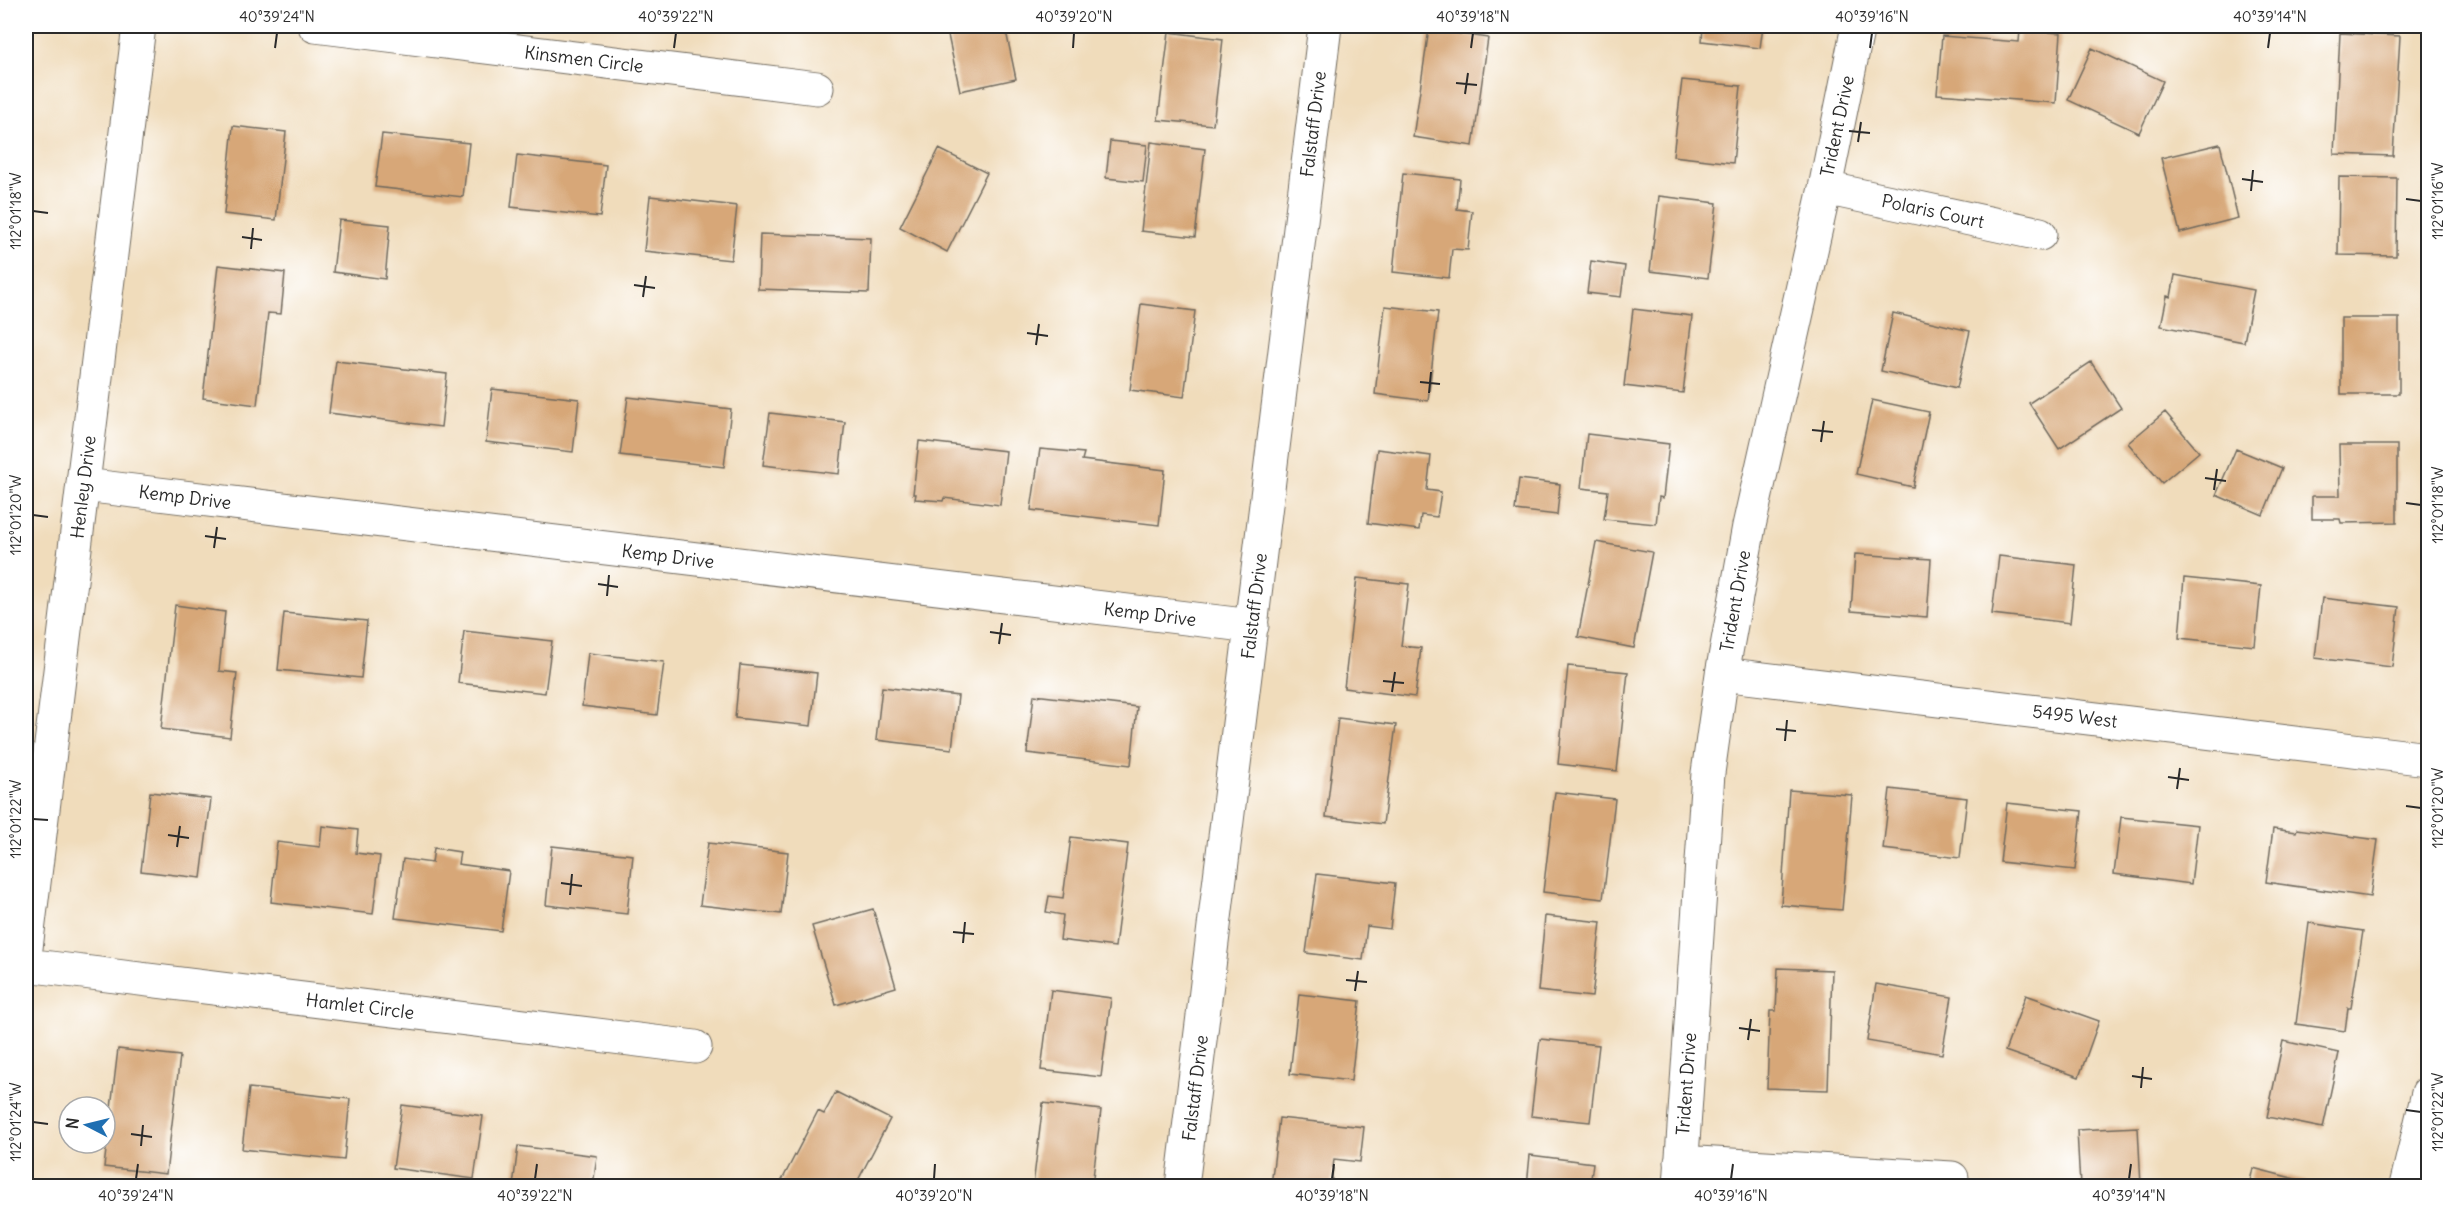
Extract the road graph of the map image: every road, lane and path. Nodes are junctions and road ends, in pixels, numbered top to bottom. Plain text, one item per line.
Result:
1 (139, 26) edge
2 (315, 26) edge
3 (1325, 26) edge
4 (1858, 26) edge
5 (817, 88) dead end
6 (1825, 188) junction
7 (2040, 234) dead end
8 (84, 485) junction
9 (1252, 626) junction
10 (1722, 674) junction
11 (2428, 759) edge
12 (26, 948) edge
13 (26, 965) edge
14 (695, 1047) dead end
15 (2428, 1093) edge
16 (1680, 1174) edge
17 (1952, 1178) dead end
18 (1182, 1186) edge
19 (2406, 1186) edge

1 - 8 street, Henley Drive
2 - 5 street, Kinsmen Circle
3 - 9 street, Falstaff Drive
4 - 6 street, Trident Drive
6 - 7 street, Polaris Court
6 - 10 street, Trident Drive
8 - 9 street, Kemp Drive
8 - 12 street, Henley Drive
9 - 18 street, Falstaff Drive
10 - 11 street, 5495 West
10 - 16 street, Trident Drive
13 - 14 street, Hamlet Circle
15 - 19 street
16 - 17 street

